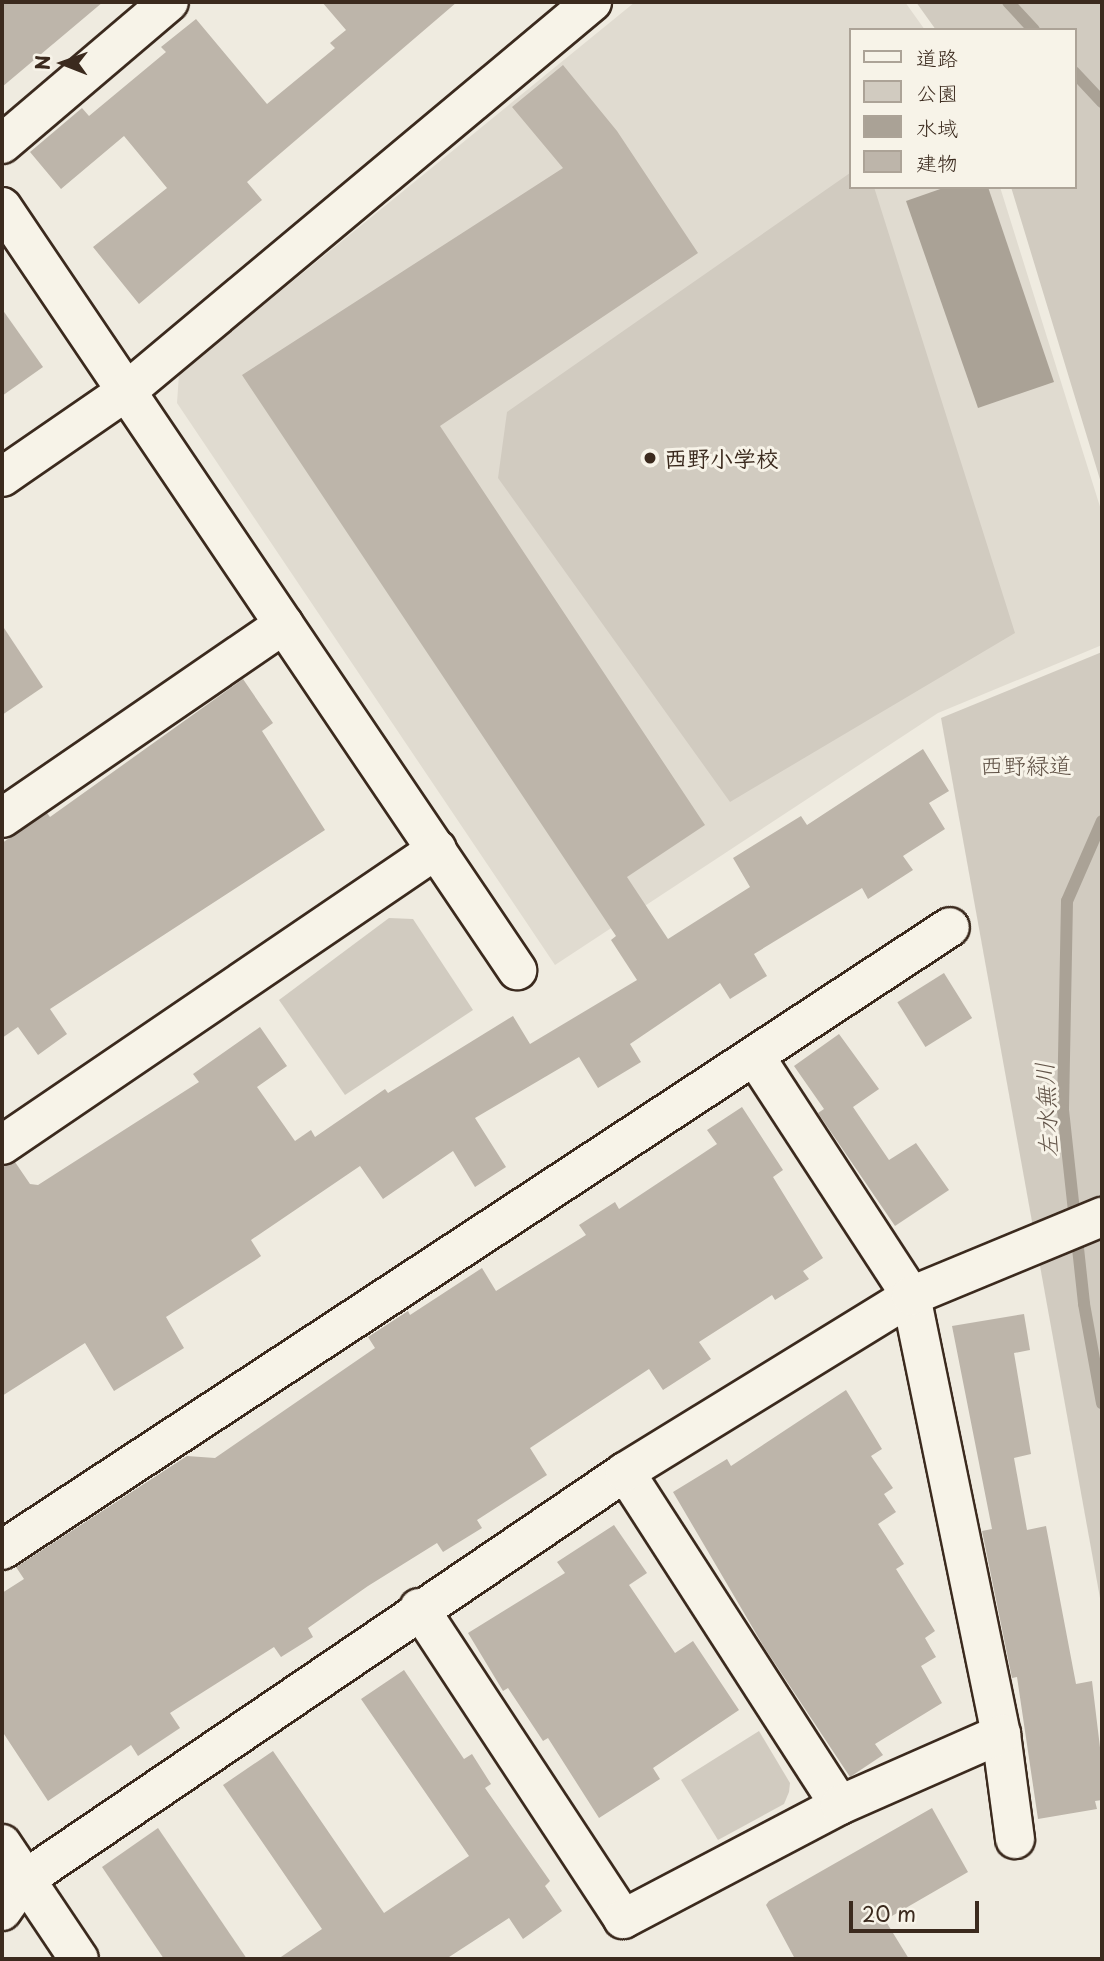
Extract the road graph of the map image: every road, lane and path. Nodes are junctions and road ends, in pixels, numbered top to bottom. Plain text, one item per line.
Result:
1 (169, 2) edge
2 (592, 2) edge
3 (2, 145) edge
4 (2, 207) edge
5 (128, 390) junction
6 (2, 477) edge
7 (284, 624) junction
8 (6, 807) edge
9 (437, 849) junction
10 (950, 927) dead end
11 (517, 970) dead end
12 (756, 1058) junction
13 (2, 1145) edge
14 (1100, 1217) edge
15 (911, 1296) junction
16 (625, 1472) junction
17 (2, 1550) edge
18 (419, 1608) junction
19 (1001, 1734) junction
20 (840, 1805) junction
21 (1015, 1839) dead end
22 (2, 1844) edge
23 (24, 1880) junction
24 (2, 1912) edge
25 (79, 1959) edge

1 - 3 street
2 - 5 street
4 - 5 street
5 - 6 street
5 - 7 street
7 - 8 street
7 - 9 street
9 - 11 street
9 - 13 street
10 - 12 street
12 - 15 street
12 - 17 street
14 - 15 street
15 - 16 street
15 - 19 street
16 - 18 street
16 - 20 street
18 - 20 street
18 - 23 street
19 - 20 street
19 - 21 street
22 - 23 street
23 - 24 street
23 - 25 street

